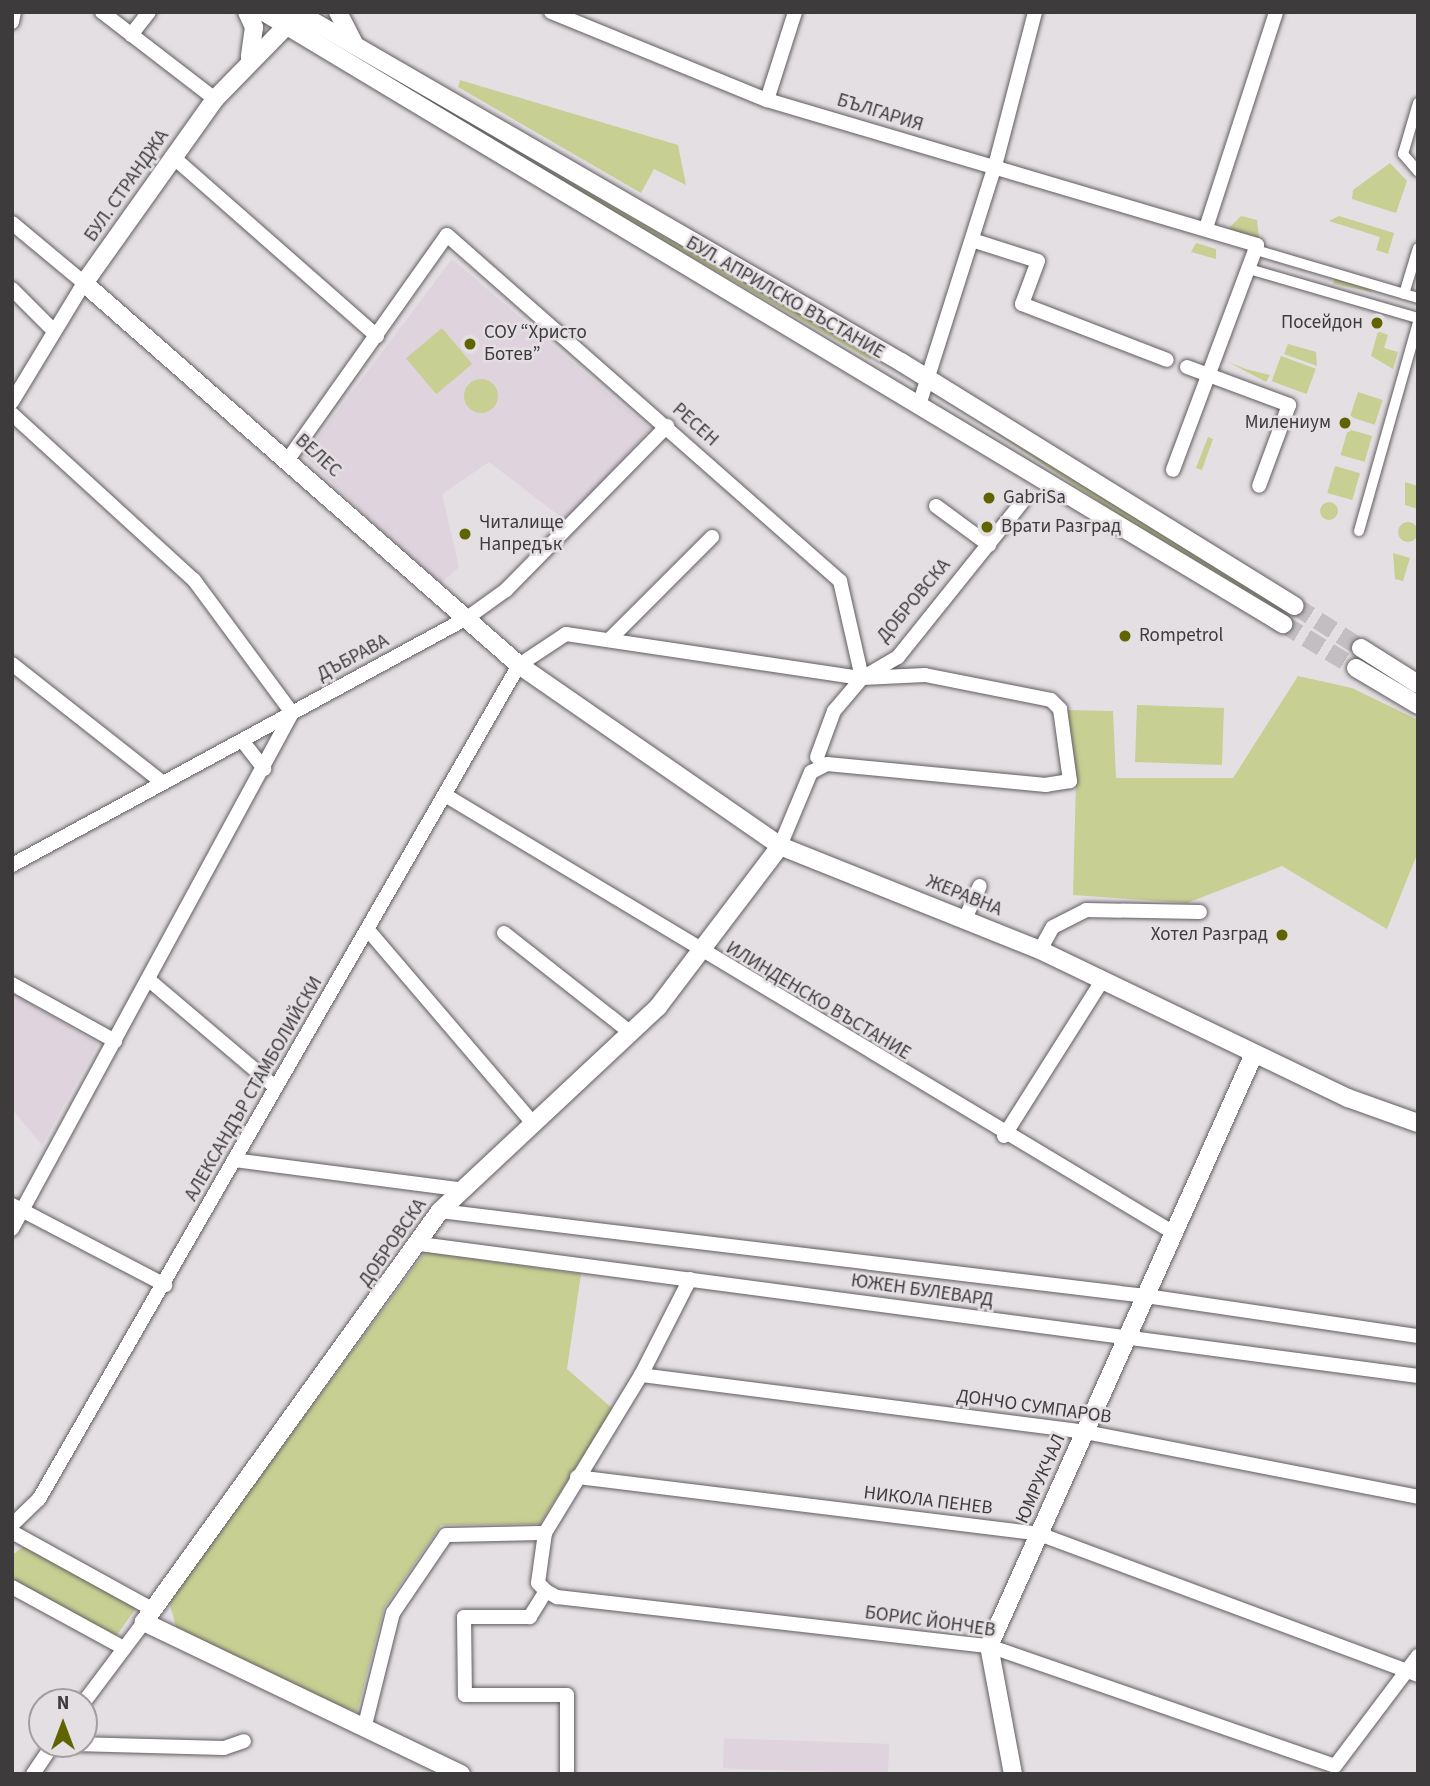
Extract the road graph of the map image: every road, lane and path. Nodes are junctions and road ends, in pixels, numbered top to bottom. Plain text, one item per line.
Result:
1 (14, 12) edge
2 (102, 12) edge
3 (149, 12) edge
4 (247, 12) edge
5 (264, 12) edge
6 (338, 12) edge
7 (551, 12) edge
8 (795, 12) edge
9 (1035, 12) edge
10 (1276, 12) edge
11 (298, 13) edge
12 (12, 22) edge
13 (283, 28) junction
14 (131, 35) junction
15 (357, 47) junction
16 (250, 57) junction
17 (215, 99) junction
18 (767, 100) junction
19 (1418, 103) edge
20 (172, 156) junction
21 (995, 166) junction
22 (1418, 171) edge
23 (12, 223) edge
24 (1206, 228) junction
25 (972, 240) junction
26 (1418, 248) edge
27 (1256, 250) junction
28 (1249, 269) junction
29 (84, 283) junction
30 (12, 289) edge
31 (1404, 294) junction
32 (1418, 298) edge
33 (1418, 320) edge
34 (54, 331) junction
35 (377, 336) junction
36 (1167, 360) dead end
37 (1187, 367) dead end
38 (1209, 375) junction
39 (927, 378) junction
40 (12, 402) edge
41 (920, 402) junction
42 (12, 414) edge
43 (667, 426) junction
44 (289, 458) junction
45 (1173, 470) dead end
46 (1259, 486) dead end
47 (1022, 502) dead end
48 (936, 506) dead end
49 (1359, 531) dead end
50 (712, 537) dead end
51 (989, 545) junction
52 (1295, 606) tunnel mouth
53 (467, 618) junction
54 (1283, 624) tunnel mouth
55 (611, 638) junction
56 (1360, 648) tunnel mouth
57 (12, 664) edge
58 (519, 665) junction
59 (1356, 668) tunnel mouth
60 (862, 678) junction
61 (1418, 684) edge
62 (1418, 705) edge
63 (292, 713) junction
64 (244, 743) junction
65 (817, 757) dead end
66 (264, 769) junction
67 (163, 783) junction
68 (445, 795) junction
69 (780, 846) junction
70 (12, 865) edge
71 (980, 886) dead end
72 (1200, 912) dead end
73 (965, 919) junction
74 (368, 930) junction
75 (504, 933) dead end
76 (1040, 950) junction
77 (699, 952) junction
78 (149, 980) junction
79 (1102, 981) junction
80 (12, 984) edge
81 (630, 1032) junction
82 (115, 1041) junction
83 (1254, 1054) junction
84 (275, 1087) junction
85 (532, 1122) junction
86 (1418, 1123) edge
87 (1004, 1136) junction
88 (234, 1160) junction
89 (458, 1189) junction
90 (12, 1191) edge
91 (19, 1206) edge
92 (440, 1211) junction
93 (12, 1228) edge
94 (1174, 1233) junction
95 (420, 1244) junction
96 (690, 1279) junction
97 (165, 1285) junction
98 (1143, 1301) junction
99 (1129, 1334) junction
100 (1418, 1336) edge
101 (641, 1375) junction
102 (1418, 1376) edge
103 (1085, 1432) junction
104 (577, 1477) junction
105 (1418, 1497) edge
106 (12, 1525) edge
107 (12, 1532) edge
108 (545, 1533) junction
109 (1039, 1534) junction
110 (12, 1587) edge
111 (546, 1591) junction
112 (149, 1616) junction
113 (989, 1646) junction
114 (124, 1648) junction
115 (1418, 1656) edge
116 (1412, 1673) edge
117 (94, 1688) edge
118 (364, 1729) junction
119 (243, 1741) dead end
120 (98, 1745) edge
121 (44, 1758) edge
122 (1336, 1770) edge
123 (33, 1774) edge
124 (461, 1774) edge
125 (568, 1774) edge
126 (1013, 1774) edge

1 - 12 street
2 - 14 street
3 - 14 street
4 - 16 street
5 - 13 street, БУЛ. АПРИЛСКО ВЪСТАНИЕ
6 - 15 street
7 - 18 street, БЪЛГАРИЯ
8 - 18 street
9 - 21 street
10 - 24 street
11 - 13 street, БУЛ. СТРАНДЖА
11 - 15 street, БУЛ. АПРИЛСКО ВЪСТАНИЕ
13 - 16 street, БУЛ. СТРАНДЖА
13 - 41 street, БУЛ. АПРИЛСКО ВЪСТАНИЕ
14 - 17 street
15 - 39 street, БУЛ. АПРИЛСКО ВЪСТАНИЕ
16 - 17 street, БУЛ. СТРАНДЖА
17 - 20 street, БУЛ. СТРАНДЖА
18 - 21 street, БЪЛГАРИЯ
19 - 22 street
20 - 29 street, БУЛ. СТРАНДЖА
20 - 35 street
21 - 24 street, БЪЛГАРИЯ
21 - 25 street
23 - 29 street
24 - 27 street, БЪЛГАРИЯ
25 - 36 street
25 - 39 street
26 - 31 street
27 - 28 street
27 - 31 street
28 - 33 street
28 - 38 street
29 - 34 street, БУЛ. СТРАНДЖА
29 - 44 street, ВЕЛЕС
30 - 34 street
31 - 32 street
33 - 49 street
34 - 40 street, БУЛ. СТРАНДЖА
35 - 43 street, РЕСЕН
35 - 44 street
37 - 38 street
38 - 45 street
38 - 46 street
39 - 41 street
39 - 52 street, БУЛ. АПРИЛСКО ВЪСТАНИЕ
41 - 54 street, БУЛ. АПРИЛСКО ВЪСТАНИЕ
42 - 63 street
43 - 53 street, ДЪБРАВА
43 - 60 street, РЕСЕН
44 - 53 street, ВЕЛЕС
47 - 51 street, ДОБРОВСКА
48 - 51 street
50 - 55 street
51 - 60 street, ДОБРОВСКА
53 - 58 street, ВЕЛЕС
53 - 63 street, ДЪБРАВА
55 - 58 street
55 - 60 street
56 - 61 street
57 - 67 street
58 - 68 street, АЛЕКСАНДЪР СТАМБОЛИЙСКИ
58 - 69 street, ЖЕРАВНА
59 - 62 street
60 - 65 street, ДОБРОВСКА
60 - 69 street
63 - 64 street, ДЪБРАВА
63 - 66 street
64 - 66 street
64 - 67 street, ДЪБРАВА
66 - 78 street
67 - 70 street, ДЪБРАВА
68 - 74 street, АЛЕКСАНДЪР СТАМБОЛИЙСКИ
68 - 77 street, ИЛИНДЕНСКО ВЪСТАНИЕ
69 - 73 street, ЖЕРАВНА
69 - 77 street, ДОБРОВСКА
71 - 73 street
72 - 76 street
73 - 76 street, ЖЕРАВНА
74 - 84 street, АЛЕКСАНДЪР СТАМБОЛИЙСКИ
74 - 85 street
75 - 81 street
76 - 79 street, ЖЕРАВНА
77 - 81 street, ДОБРОВСКА
77 - 87 street, ИЛИНДЕНСКО ВЪСТАНИЕ
78 - 82 street
78 - 84 street
79 - 83 street, ЖЕРАВНА
79 - 87 street
80 - 82 street
81 - 85 street, ДОБРОВСКА
82 - 91 street
83 - 86 street, ЖЕРАВНА
83 - 94 street
84 - 88 street, АЛЕКСАНДЪР СТАМБОЛИЙСКИ
85 - 89 street, ДОБРОВСКА
87 - 94 street, ИЛИНДЕНСКО ВЪСТАНИЕ
88 - 89 street
88 - 97 street, АЛЕКСАНДЪР СТАМБОЛИЙСКИ
89 - 92 street, ДОБРОВСКА
90 - 91 street
91 - 93 street
91 - 97 street
92 - 95 street, ДОБРОВСКА
92 - 98 street
94 - 98 street
95 - 96 street, ЮЖЕН БУЛЕВАРД
95 - 112 street, ДОБРОВСКА
96 - 99 street, ЮЖЕН БУЛЕВАРД
96 - 101 street
97 - 106 street, АЛЕКСАНДЪР СТАМБОЛИЙСКИ
98 - 99 street, ЮМРУКЧАЛ
98 - 100 street
99 - 102 street, ЮЖЕН БУЛЕВАРД
99 - 103 street, ЮМРУКЧАЛ
101 - 103 street, ДОНЧО СУМПАРОВ
101 - 104 street
103 - 105 street, ДОНЧО СУМПАРОВ
103 - 109 street, ЮМРУКЧАЛ
104 - 108 street
104 - 109 street, НИКОЛА ПЕНЕВ
107 - 112 street
108 - 111 street
108 - 118 street
109 - 113 street, ЮМРУКЧАЛ
109 - 116 street, НИКОЛА ПЕНЕВ
110 - 114 street
111 - 113 street, БОРИС ЙОНЧЕВ
111 - 125 street
112 - 114 street, ДОБРОВСКА
112 - 118 street
113 - 122 street, БОРИС ЙОНЧЕВ
113 - 126 street
114 - 117 street, ДОБРОВСКА
115 - 116 street
116 - 122 street
118 - 124 street
119 - 120 street
121 - 123 street

